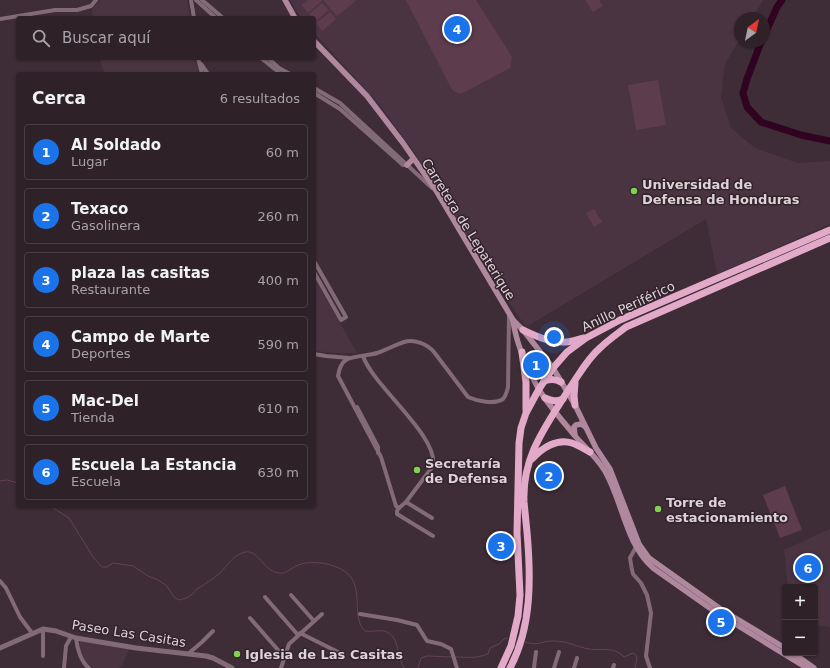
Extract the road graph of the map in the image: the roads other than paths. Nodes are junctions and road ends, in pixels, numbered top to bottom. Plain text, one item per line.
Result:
1 (96, 0) edge
2 (202, 0) edge
3 (285, 0) edge
4 (194, 1) edge
5 (16, 16) edge
6 (18, 16) edge
7 (194, 16) edge
8 (213, 16) edge
9 (221, 16) edge
10 (294, 16) edge
11 (0, 19) edge
12 (316, 43) edge
13 (199, 60) edge
14 (200, 60) edge
15 (264, 60) edge
16 (270, 60) edge
17 (202, 72) edge
18 (207, 72) edge
19 (278, 72) edge
20 (286, 72) edge
21 (316, 89) edge
22 (316, 94) edge
23 (413, 159) junction
24 (407, 165) junction
25 (437, 192) junction
26 (830, 230) edge
27 (830, 238) edge
28 (316, 264) edge
29 (316, 276) edge
30 (508, 312) junction
31 (513, 320) junction
32 (523, 330) junction
33 (586, 338) junction
34 (522, 352) junction
35 (316, 354) edge
36 (363, 356) junction
37 (351, 358) junction
38 (553, 368) junction
39 (578, 376) junction
40 (544, 381) junction
41 (561, 382) junction
42 (539, 389) junction
43 (568, 392) junction
44 (546, 398) junction
45 (563, 399) junction
46 (575, 405) junction
47 (555, 411) junction
48 (526, 413) junction
49 (584, 426) junction
50 (576, 436) junction
51 (590, 452) junction
52 (528, 464) junction
53 (406, 502) junction
54 (399, 508) junction
55 (432, 518) dead end
56 (433, 536) dead end
57 (636, 547) junction
58 (0, 581) edge
59 (291, 595) dead end
60 (265, 597) dead end
61 (322, 614) dead end
62 (360, 614) dead end
63 (250, 618) dead end
64 (314, 621) junction
65 (43, 629) junction
66 (212, 630) dead end
67 (32, 633) junction
68 (299, 634) junction
69 (74, 637) junction
70 (782, 646) edge
71 (0, 648) edge
72 (536, 652) dead end
73 (559, 652) dead end
74 (340, 653) dead end
75 (188, 654) junction
76 (43, 656) dead end
77 (798, 656) edge
78 (284, 658) junction
79 (576, 658) dead end
80 (64, 668) edge
81 (89, 668) edge
82 (232, 668) edge
83 (281, 668) edge
84 (457, 668) edge
85 (501, 668) edge
86 (510, 668) edge
87 (534, 668) edge
88 (554, 668) edge
89 (574, 668) edge
90 (650, 668) edge
91 (807, 668) edge
92 (815, 668) edge

1 - 6 street
2 - 9 street
3 - 10 main road
4 - 7 street
4 - 8 street
5 - 11 street
12 - 23 main road, Carretera de Lepaterique
13 - 17 street
14 - 18 street
15 - 19 street
16 - 20 street
21 - 24 street
22 - 24 street
23 - 24 main road
23 - 25 main road, Carretera de Lepaterique
24 - 25 street
25 - 30 main road, Carretera de Lepaterique
26 - 33 highway, Anillo Periférico
27 - 39 highway, Anillo Periférico
28 - 29 street
30 - 31 main road, Carretera de Lepaterique
30 - 36 street
31 - 32 main road, Carretera de Lepaterique
31 - 34 main road, Carretera de Lepaterique
32 - 33 highway
32 - 38 main road, Carretera de Lepaterique
33 - 38 highway, Anillo Periférico
34 - 42 main road, Carretera de Lepaterique
34 - 48 highway
35 - 37 street
36 - 37 street
36 - 53 street
37 - 54 street
38 - 40 highway, Anillo Periférico
38 - 41 main road, Carretera de Lepaterique
39 - 43 highway, Anillo Periférico
39 - 46 highway
40 - 41 highway
40 - 42 highway, Anillo Periférico
41 - 43 main road, Carretera de Lepaterique
42 - 44 main road, Carretera de Lepaterique
42 - 48 highway, Anillo Periférico
43 - 45 highway, Anillo Periférico
43 - 46 main road, Carretera de Lepaterique
44 - 45 highway
44 - 47 main road, Carretera de Lepaterique
45 - 47 highway, Anillo Periférico
46 - 49 main road, Carretera de Lepaterique
47 - 50 main road, Carretera de Lepaterique
47 - 52 highway, Anillo Periférico
48 - 85 highway, Anillo Periférico
49 - 50 main road
49 - 70 main road, Carretera de Lepaterique
50 - 51 main road, Carretera de Lepaterique
51 - 52 highway
51 - 57 main road, Carretera de Lepaterique
52 - 86 highway, Anillo Periférico
53 - 54 street
53 - 55 street
54 - 56 street
57 - 90 street
57 - 91 main road, Carretera de Lepaterique
58 - 67 street
59 - 64 street
60 - 68 street
61 - 64 street
62 - 84 street
63 - 78 street
64 - 68 street
65 - 67 street
65 - 69 street, Paseo Las Casitas
65 - 76 street
66 - 75 street
67 - 71 street
68 - 74 street
68 - 78 street
69 - 75 street, Paseo Las Casitas
69 - 80 street
69 - 81 street
72 - 87 street
73 - 88 street
75 - 82 street, Paseo Las Casitas
77 - 92 main road
78 - 83 street
79 - 89 street

